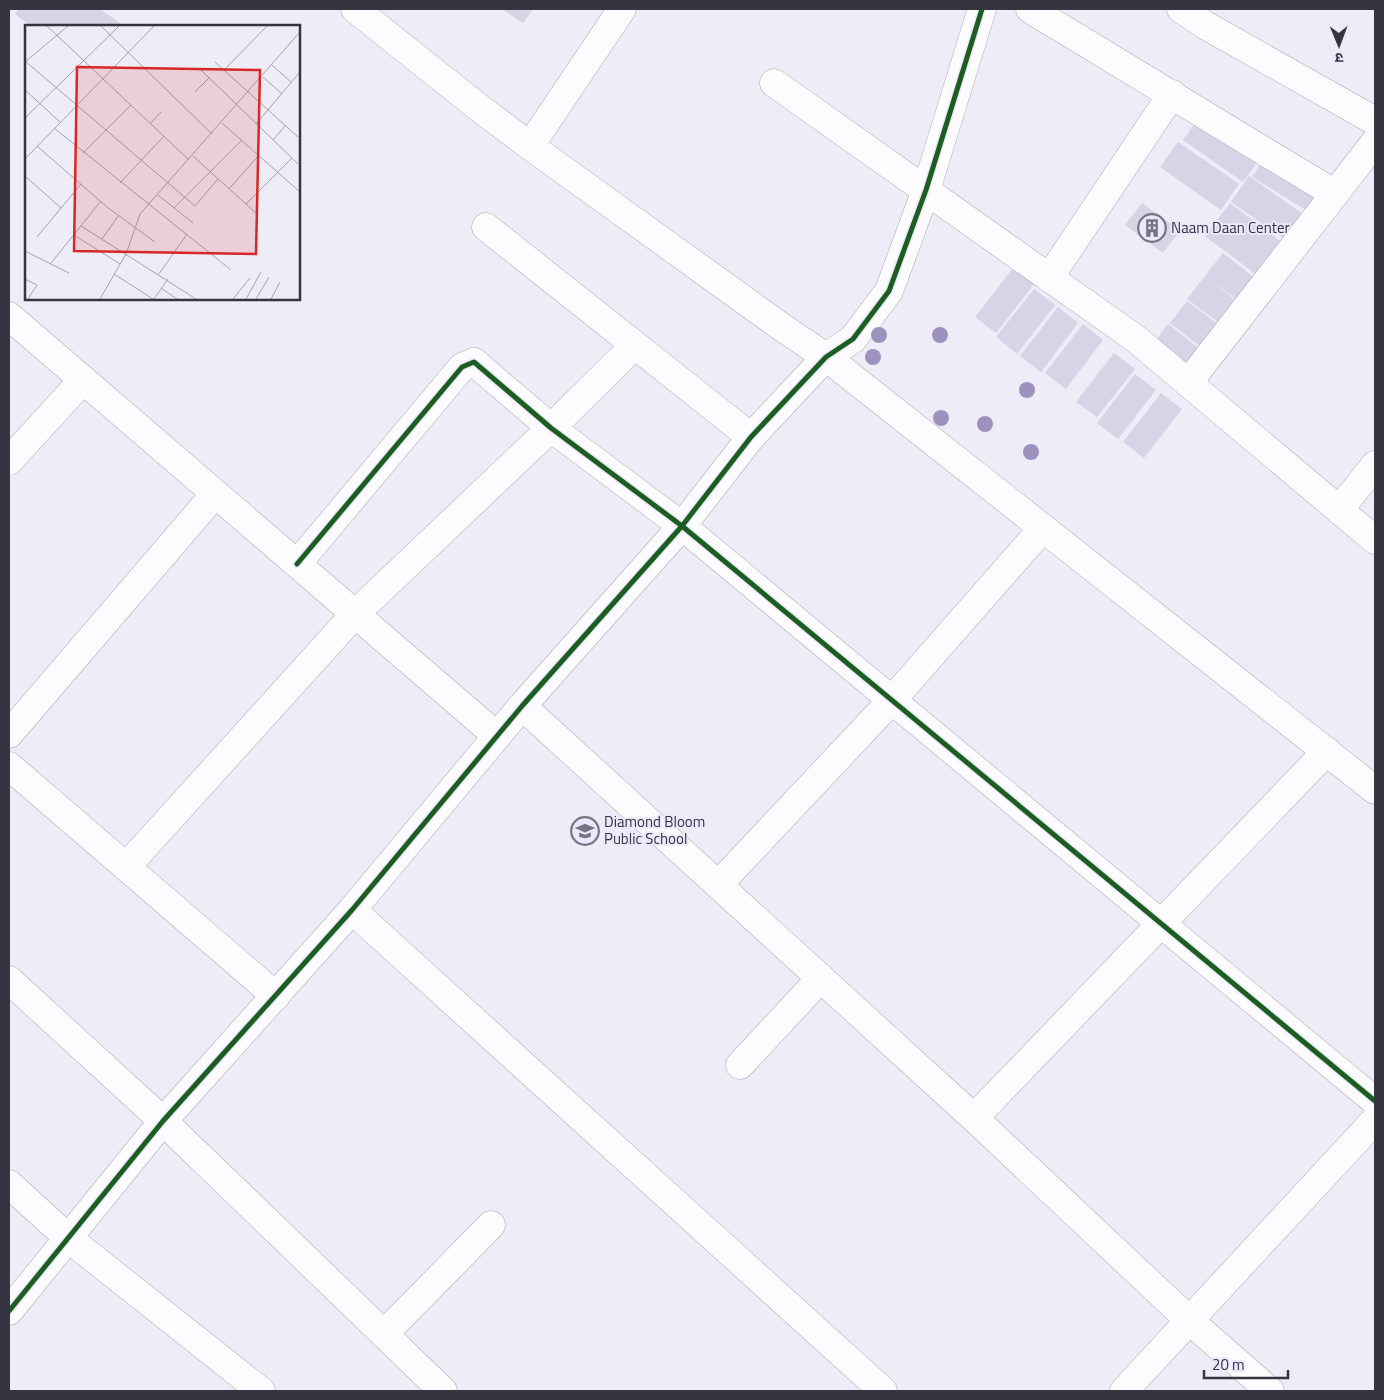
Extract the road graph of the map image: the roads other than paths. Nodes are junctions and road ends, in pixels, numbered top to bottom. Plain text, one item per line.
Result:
1 (355, 9) edge
2 (622, 9) edge
3 (982, 9) edge
4 (1030, 9) edge
5 (1181, 9) edge
6 (774, 83) dead end
7 (1172, 94) junction
8 (1375, 121) edge
9 (1375, 142) edge
10 (530, 146) junction
11 (926, 190) junction
12 (1335, 194) junction
13 (486, 227) dead end
14 (1050, 278) junction
15 (9, 316) edge
16 (635, 346) junction
17 (826, 357) junction
18 (83, 380) junction
19 (1188, 382) junction
20 (551, 428) junction
21 (751, 437) junction
22 (9, 461) edge
23 (1375, 465) edge
24 (215, 494) junction
25 (1339, 510) junction
26 (682, 526) junction
27 (1043, 528) junction
28 (1375, 540) edge
29 (297, 564) junction
30 (355, 614) junction
31 (892, 700) junction
32 (522, 706) junction
33 (9, 734) edge
34 (497, 736) junction
35 (1327, 751) junction
36 (9, 766) edge
37 (1375, 790) edge
38 (126, 867) junction
39 (718, 885) junction
40 (352, 910) junction
41 (1161, 923) junction
42 (821, 978) junction
43 (13, 993) edge
44 (276, 996) junction
45 (740, 1065) dead end
46 (1375, 1101) edge
47 (974, 1118) junction
48 (1375, 1120) edge
49 (163, 1121) junction
50 (9, 1184) edge
51 (491, 1225) dead end
52 (68, 1238) junction
53 (9, 1311) edge
54 (1190, 1321) junction
55 (384, 1334) junction
56 (261, 1391) edge
57 (443, 1391) edge
58 (883, 1391) edge
59 (1124, 1391) edge
60 (1270, 1391) edge

1 - 10 street
2 - 10 street
3 - 11 street
4 - 7 street
5 - 8 street
6 - 11 street
7 - 12 street
7 - 14 street
9 - 12 street
10 - 17 street
11 - 14 street
11 - 17 street
12 - 19 street
13 - 16 street
14 - 19 street
15 - 18 street
16 - 20 street
16 - 21 street
17 - 21 street
17 - 27 street
18 - 22 street
18 - 24 street
19 - 25 street
20 - 26 street
20 - 29 street
20 - 30 street
21 - 26 street
23 - 25 street
24 - 29 street
24 - 33 street
25 - 28 street
26 - 31 street
26 - 32 street
27 - 31 street
27 - 35 street
29 - 30 street
30 - 34 street
30 - 38 street
31 - 39 street
31 - 41 street
32 - 34 street
32 - 39 street
34 - 40 street
35 - 37 street
35 - 41 street
36 - 38 street
38 - 44 street
39 - 42 street
40 - 44 street
40 - 58 street
41 - 46 street
41 - 47 street
42 - 45 street
42 - 47 street
43 - 49 street
44 - 49 street
47 - 54 street
48 - 54 street
49 - 52 street
49 - 55 street
50 - 52 street
51 - 55 street
52 - 53 street
52 - 56 street
54 - 59 street
54 - 60 street
55 - 57 street

